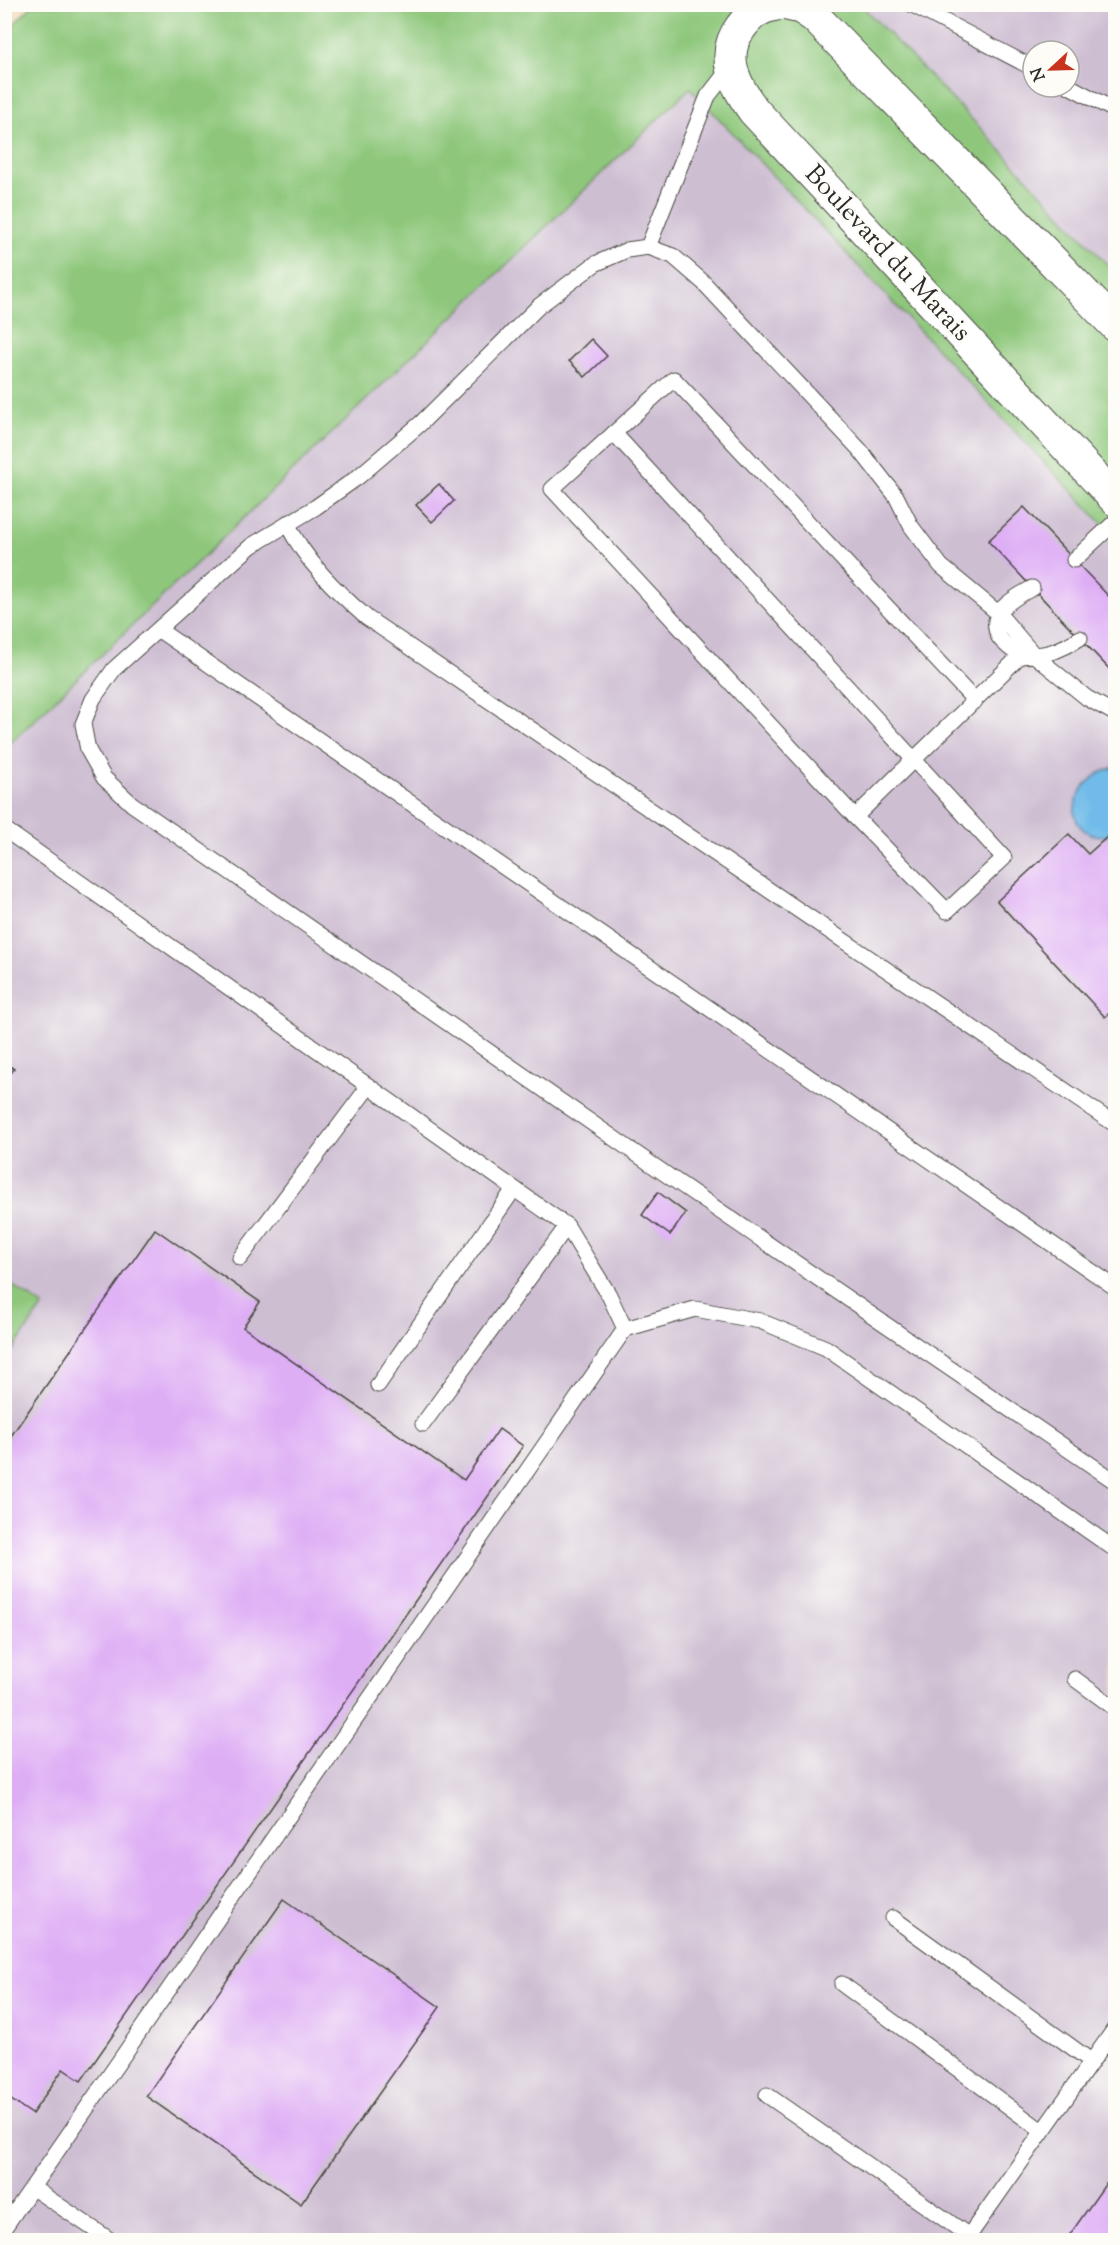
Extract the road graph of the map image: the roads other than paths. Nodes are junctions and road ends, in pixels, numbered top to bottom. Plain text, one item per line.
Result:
1 (780, 4) edge
2 (785, 4) edge
3 (911, 4) edge
4 (1021, 62) edge
5 (730, 68) junction
6 (1081, 93) edge
7 (1116, 111) edge
8 (648, 247) junction
9 (1116, 326) edge
10 (614, 433) junction
11 (1116, 500) edge
12 (1116, 520) edge
13 (287, 523) junction
14 (1074, 560) dead end
15 (1032, 588) dead end
16 (998, 613) junction
17 (159, 630) junction
18 (1080, 638) dead end
19 (1027, 656) junction
20 (975, 701) junction
21 (1116, 714) edge
22 (914, 760) junction
23 (855, 817) junction
24 (4, 829) edge
25 (369, 1086) junction
26 (1116, 1125) edge
27 (514, 1189) junction
28 (567, 1226) junction
29 (240, 1258) dead end
30 (1116, 1288) edge
31 (625, 1329) junction
32 (378, 1385) dead end
33 (423, 1424) dead end
34 (1116, 1482) edge
35 (1116, 1550) edge
36 (1075, 1679) dead end
37 (1116, 1709) edge
38 (892, 1918) dead end
39 (842, 1984) dead end
40 (1116, 2027) edge
41 (1091, 2061) junction
42 (767, 2095) dead end
43 (1042, 2131) junction
44 (33, 2188) junction
45 (4, 2228) edge
46 (967, 2238) edge
47 (110, 2241) edge

1 - 5 street
2 - 9 street
3 - 4 lane
5 - 8 lane
5 - 11 street, Boulevard du Marais
6 - 7 lane
8 - 13 lane
8 - 16 lane
10 - 20 lane
10 - 22 lane
10 - 23 lane
12 - 14 lane
13 - 17 lane
13 - 26 lane
15 - 16 lane
16 - 19 lane
17 - 30 lane
17 - 34 lane
18 - 19 lane
19 - 20 lane
19 - 21 lane
20 - 22 lane
22 - 23 lane
22 - 23 lane
24 - 25 lane
25 - 27 lane
25 - 29 lane
27 - 28 lane
27 - 32 lane
28 - 31 lane
28 - 33 lane
31 - 35 lane
31 - 44 lane
36 - 37 lane
38 - 41 lane
39 - 43 lane
40 - 41 lane
41 - 43 lane
42 - 46 lane
43 - 46 lane
44 - 45 lane
44 - 47 lane

